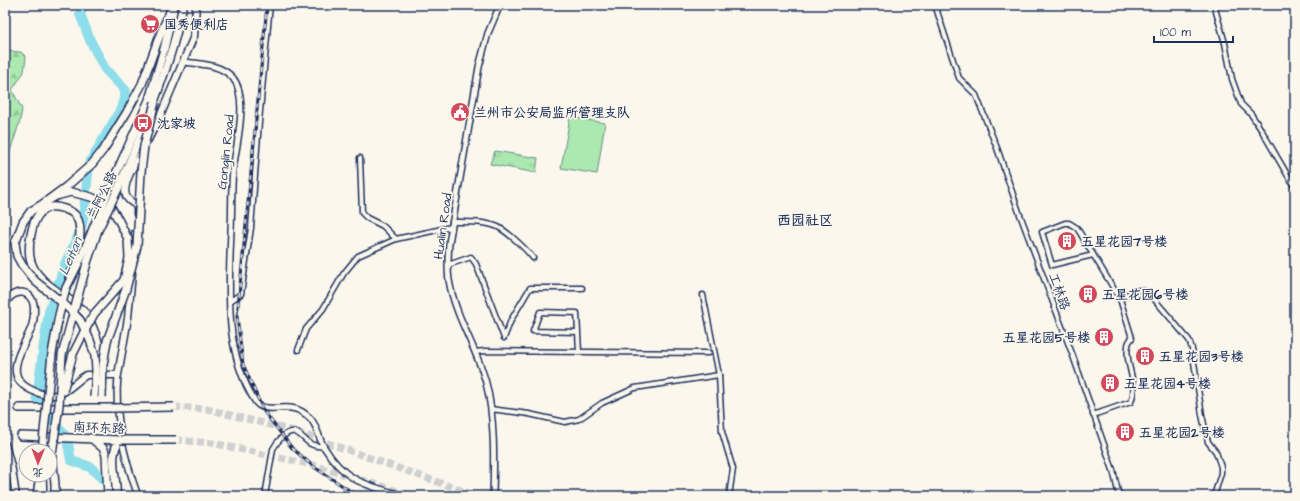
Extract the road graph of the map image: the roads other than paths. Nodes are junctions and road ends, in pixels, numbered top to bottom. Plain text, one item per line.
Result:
1 (174, 5) edge
2 (183, 5) edge
3 (196, 5) edge
4 (270, 5) edge
5 (500, 5) edge
6 (935, 5) edge
7 (1214, 5) edge
8 (183, 62) junction
9 (152, 101) junction
10 (360, 158) dead end
11 (1295, 188) edge
12 (69, 189) junction
13 (452, 225) junction
14 (396, 239) junction
15 (1093, 255) junction
16 (533, 258) dead end
17 (448, 265) junction
18 (66, 288) junction
19 (582, 288) dead end
20 (703, 295) dead end
21 (1120, 299) junction
22 (230, 301) junction
23 (5, 305) edge
24 (578, 332) junction
25 (298, 350) dead end
26 (475, 352) junction
27 (579, 352) junction
28 (708, 353) dead end
29 (103, 365) junction
30 (118, 375) junction
31 (719, 375) junction
32 (59, 405) junction
33 (174, 407) tunnel mouth
34 (20, 408) tunnel mouth
35 (87, 408) junction
36 (110, 408) junction
37 (490, 409) junction
38 (1093, 415) junction
39 (21, 436) tunnel mouth
40 (91, 438) junction
41 (120, 440) junction
42 (176, 440) tunnel mouth
43 (43, 443) edge
44 (5, 444) edge
45 (324, 447) junction
46 (39, 483) edge
47 (42, 483) edge
48 (55, 484) junction
49 (116, 495) edge
50 (16, 496) edge
51 (37, 496) edge
52 (43, 496) edge
53 (54, 496) edge
54 (59, 496) edge
55 (108, 496) edge
56 (138, 496) edge
57 (264, 496) edge
58 (404, 496) edge
59 (493, 496) edge
60 (729, 496) edge
61 (1119, 496) edge
62 (1214, 496) edge

1 - 9 highway, 兰阿公路
1 - 12 highway
2 - 9 highway, 兰阿公路
3 - 8 main road
4 - 22 street
5 - 13 street, Hualin Road
6 - 38 street, 工林路
7 - 11 street
8 - 22 street, Gonglin Road
8 - 30 main road
9 - 18 highway, 兰阿公路, bridge
9 - 29 highway, bridge
9 - 32 highway, 兰阿公路, bridge
10 - 14 street
12 - 32 highway, bridge
12 - 35 highway, bridge
13 - 14 street
13 - 16 street
13 - 17 street, Hualin Road
14 - 25 street
15 - 15 street
15 - 21 street
17 - 19 street
17 - 26 street, Hualin Road
18 - 29 highway, bridge
18 - 43 highway, 兰阿公路, bridge
20 - 31 street
21 - 38 street
21 - 62 street
22 - 45 street, Gonglin Road
23 - 30 main road, bridge
24 - 24 street
24 - 27 street
26 - 27 street
26 - 37 street, Hualin Road
27 - 28 street
29 - 36 highway, bridge
30 - 56 street
31 - 37 street
31 - 60 street
32 - 48 highway, 兰阿公路, bridge
33 - 36 highway, 南环东路, bridge
34 - 35 highway, 南环东路, bridge
35 - 36 highway, 南环东路
37 - 59 street, Hualin Road
38 - 61 street, 工林路
39 - 40 highway, 南环东路, bridge
40 - 41 highway, 南环东路
40 - 55 highway
41 - 42 highway, 南环东路, bridge
41 - 49 highway
44 - 50 main road
45 - 57 street
45 - 58 street, Gonglin Road
46 - 51 highway
47 - 52 highway
48 - 53 highway, 兰阿公路
48 - 54 highway

